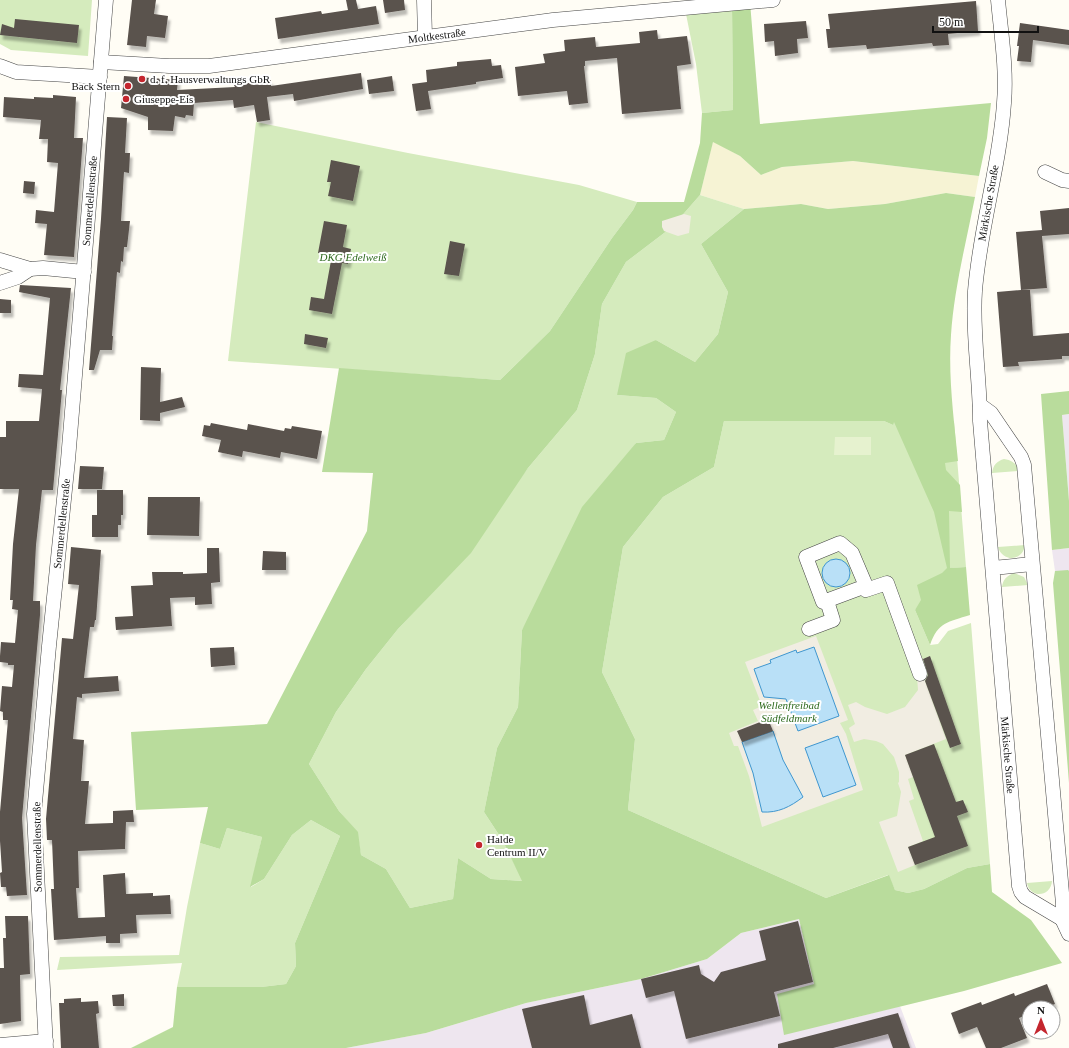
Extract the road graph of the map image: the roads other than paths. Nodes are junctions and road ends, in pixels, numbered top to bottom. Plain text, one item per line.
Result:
1 (106, 0) edge
2 (424, 0) edge
3 (774, 0) edge
4 (998, 0) edge
5 (716, 3) edge
6 (425, 36) junction
7 (101, 62) junction
8 (0, 66) edge
9 (100, 77) junction
10 (1045, 172) dead end
11 (1069, 180) edge
12 (0, 260) edge
13 (30, 269) junction
14 (84, 272) junction
15 (0, 283) edge
16 (980, 405) junction
17 (1032, 564) junction
18 (993, 568) junction
19 (864, 587) junction
20 (827, 601) junction
21 (809, 629) dead end
22 (920, 674) dead end
23 (1062, 919) junction
24 (1069, 934) edge
25 (46, 1044) edge
26 (0, 1045) edge

1 - 7 street, Sommerdellenstraße
2 - 6 street
3 - 5 street, Moltkestraße
4 - 16 street, Märkische Straße
5 - 6 street, Moltkestraße
6 - 7 street, Moltkestraße
7 - 9 street, Sommerdellenstraße
8 - 9 street
9 - 14 street, Sommerdellenstraße
10 - 11 street
12 - 13 street
13 - 14 street
13 - 15 street
14 - 25 street, Sommerdellenstraße
16 - 17 street
16 - 18 street, Märkische Straße
17 - 18 street
17 - 23 street
18 - 23 street, Märkische Straße
19 - 20 street
19 - 20 street
19 - 22 street
20 - 21 street
23 - 24 street
25 - 26 street

